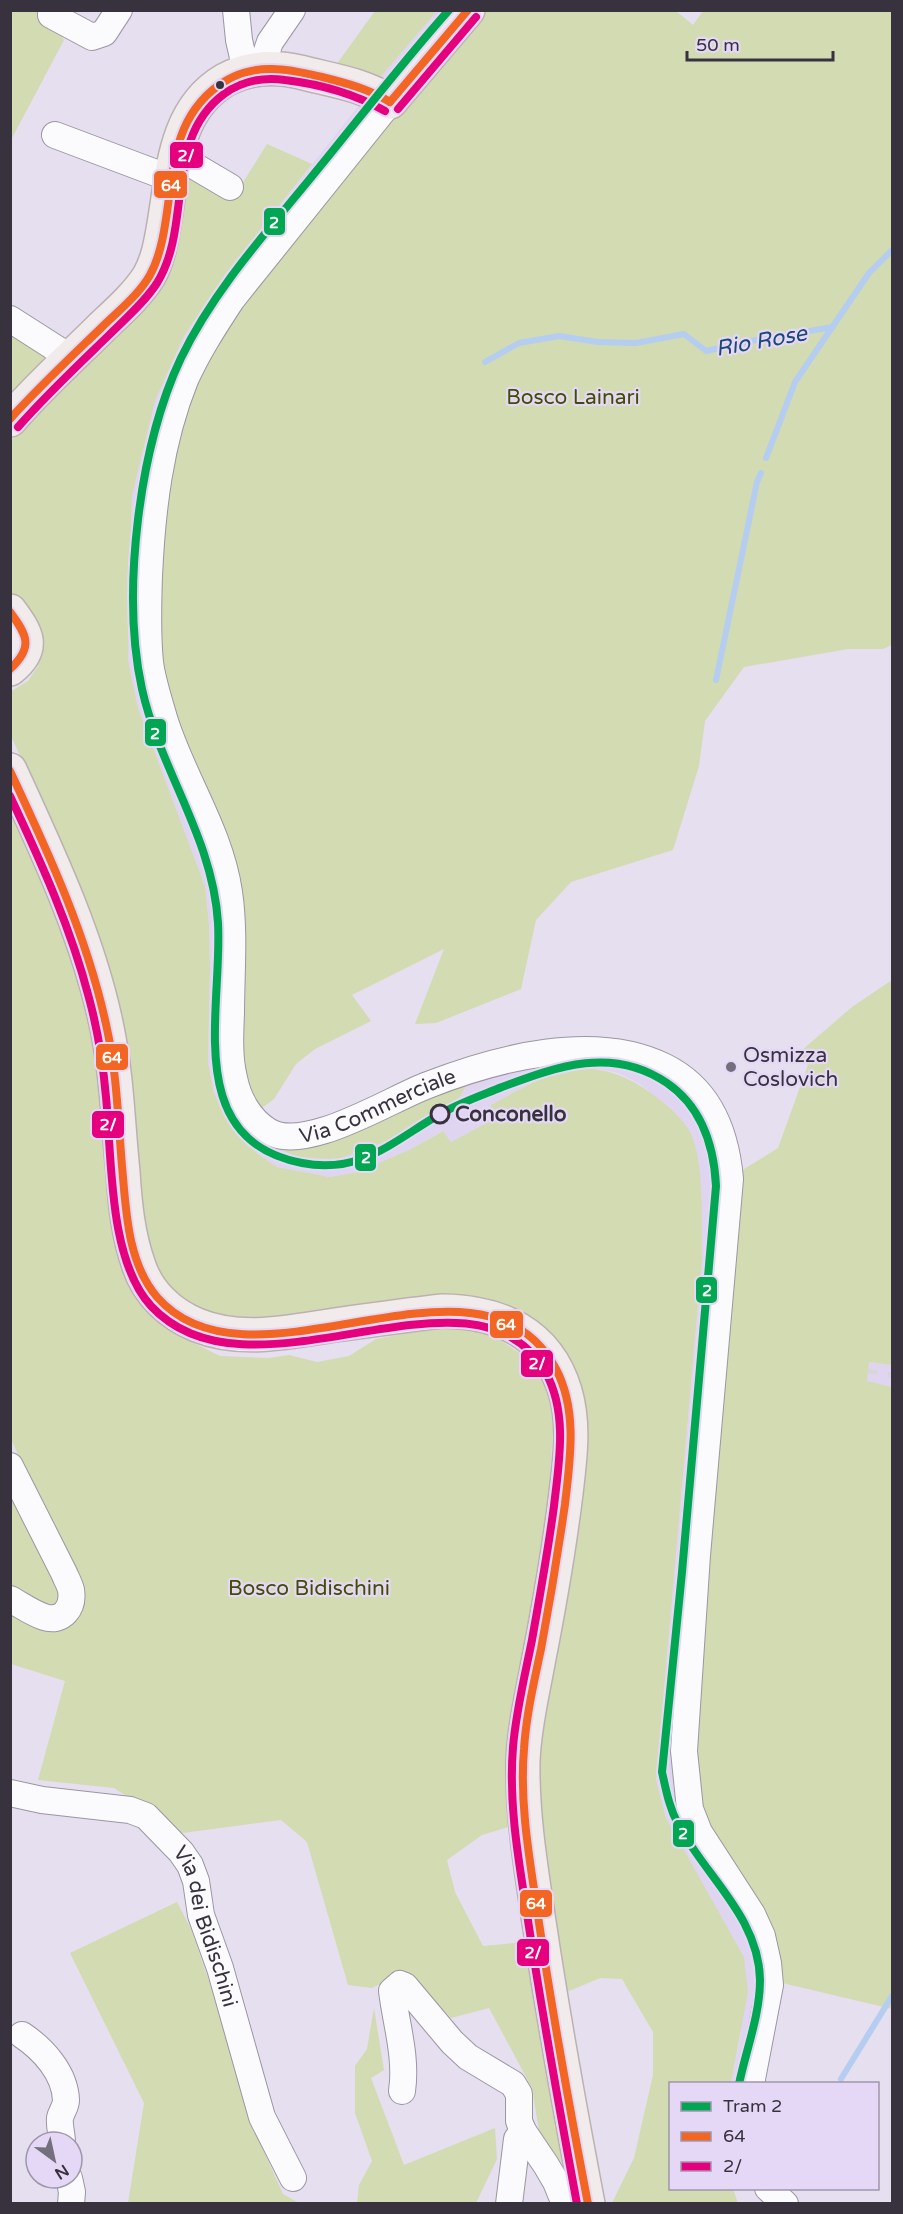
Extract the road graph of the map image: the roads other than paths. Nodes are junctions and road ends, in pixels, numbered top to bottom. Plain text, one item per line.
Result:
1 (119, 10) edge
2 (236, 10) edge
3 (292, 10) edge
4 (468, 10) edge
5 (51, 15) dead end
6 (254, 70) junction
7 (390, 102) junction
8 (55, 135) dead end
9 (174, 168) junction
10 (230, 187) dead end
11 (10, 319) edge
12 (71, 358) junction
13 (10, 420) edge
14 (10, 611) edge
15 (10, 669) edge
16 (10, 770) edge
17 (10, 1466) edge
18 (10, 1599) edge
19 (10, 1793) edge
20 (22, 2035) dead end
21 (751, 2082) edge
22 (402, 2091) dead end
23 (61, 2130) edge
24 (523, 2131) junction
25 (292, 2178) dead end
26 (770, 2190) edge
27 (509, 2204) edge
28 (565, 2204) edge
29 (588, 2204) edge
30 (785, 2204) edge

1 - 5 street
2 - 6 street
3 - 6 street
4 - 7 main road, Via Commerciale
6 - 7 main road
6 - 9 main road
7 - 21 street, Via Commerciale
8 - 9 street
9 - 10 street
9 - 12 main road
11 - 12 street
12 - 13 main road
14 - 15 main road
16 - 29 main road
17 - 18 street
19 - 25 street, Via dei Bidischini
20 - 23 street
22 - 24 street
24 - 27 street
24 - 28 street
26 - 30 street

